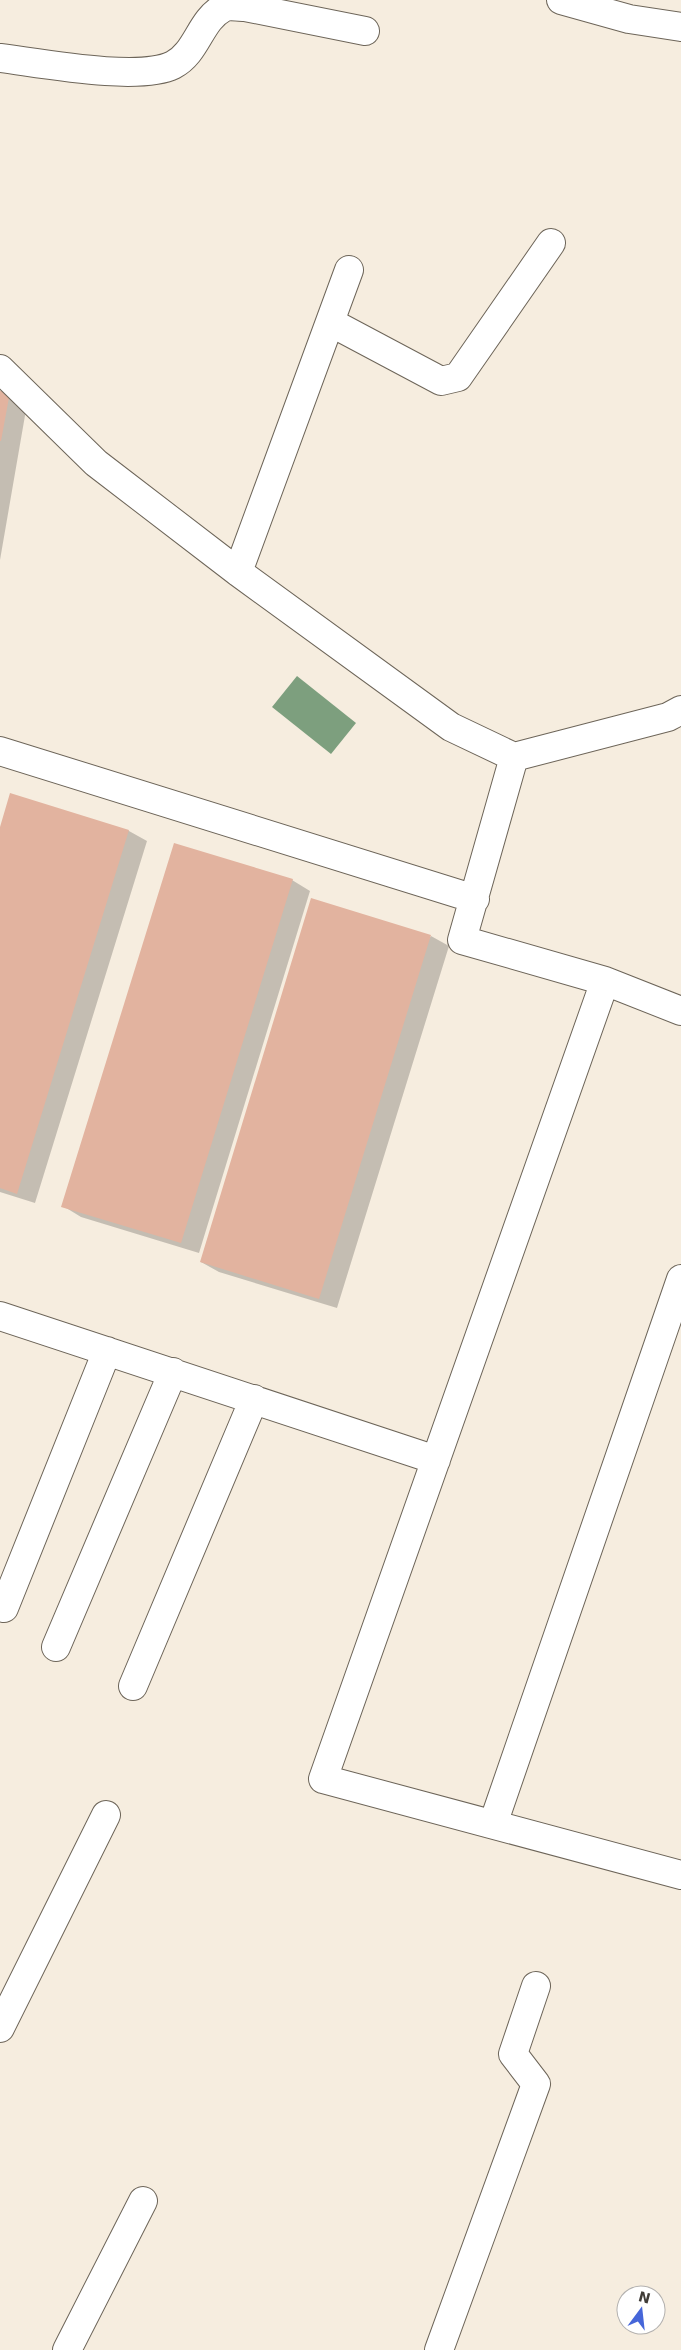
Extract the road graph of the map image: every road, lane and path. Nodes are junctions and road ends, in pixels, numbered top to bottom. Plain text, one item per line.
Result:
1 (561, 0) edge
2 (681, 27) edge
3 (365, 31) dead end
4 (0, 58) edge
5 (551, 243) dead end
6 (349, 270) dead end
7 (330, 322) junction
8 (0, 369) edge
9 (238, 572) junction
10 (681, 710) edge
11 (0, 751) edge
12 (514, 757) junction
13 (475, 899) junction
14 (605, 981) junction
15 (681, 1010) edge
16 (681, 1279) edge
17 (0, 1316) edge
18 (107, 1351) junction
19 (173, 1372) junction
20 (254, 1399) junction
21 (436, 1460) junction
22 (4, 1608) dead end
23 (56, 1647) dead end
24 (133, 1686) dead end
25 (106, 1815) dead end
26 (493, 1824) junction
27 (681, 1875) edge
28 (536, 1986) dead end
29 (0, 2028) edge
30 (143, 2201) dead end
31 (67, 2350) edge
32 (439, 2350) edge

1 - 2 street
3 - 4 street
5 - 7 street
6 - 7 street
7 - 9 street
8 - 9 street
9 - 12 street
10 - 12 street
11 - 13 street
12 - 13 street
13 - 14 street
14 - 15 street
14 - 21 street
16 - 26 street
17 - 18 street
18 - 19 street
18 - 22 street
19 - 20 street
19 - 23 street
20 - 21 street
20 - 24 street
21 - 26 street
25 - 29 street
26 - 27 street
28 - 32 street
30 - 31 street

